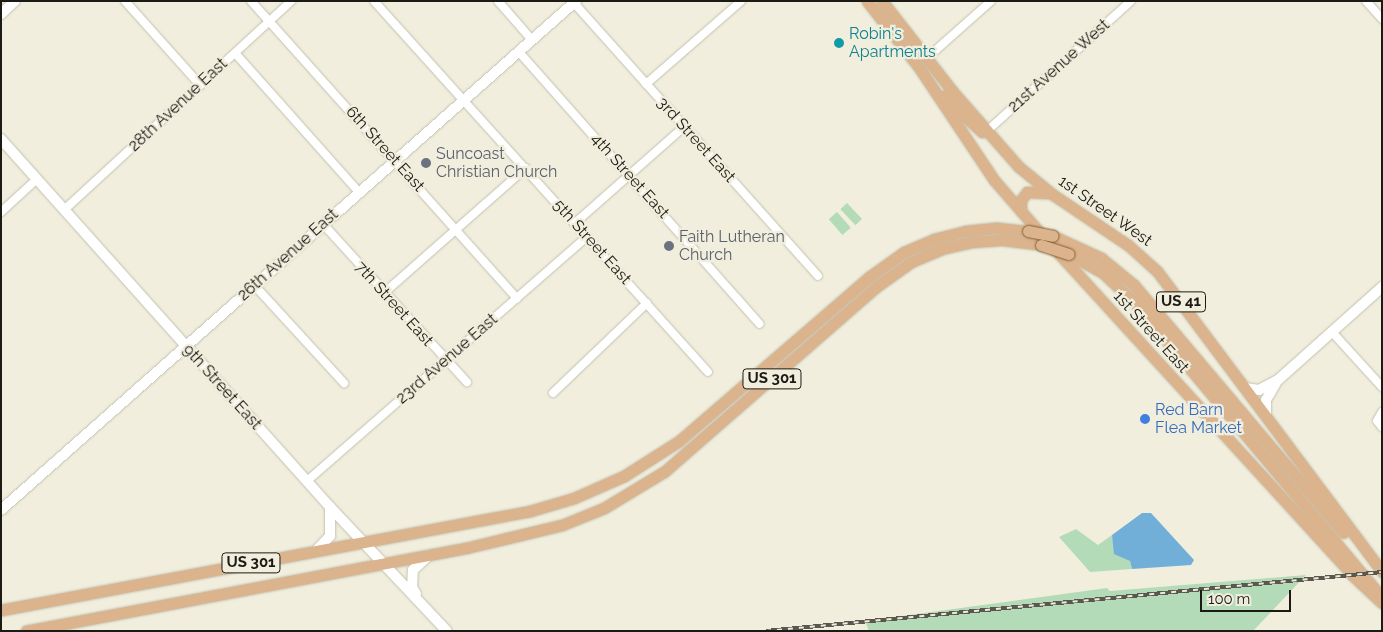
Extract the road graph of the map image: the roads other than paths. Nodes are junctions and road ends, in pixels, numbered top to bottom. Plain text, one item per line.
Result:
1 (15, 1) edge
2 (125, 1) edge
3 (251, 1) edge
4 (292, 1) edge
5 (374, 1) edge
6 (498, 1) edge
7 (741, 1) edge
8 (867, 1) edge
9 (873, 1) edge
10 (882, 1) edge
11 (991, 1) edge
12 (1366, 1) edge
13 (575, 2) edge
14 (1127, 3) edge
15 (1, 14) edge
16 (1382, 19) edge
17 (269, 21) junction
18 (532, 40) junction
19 (235, 52) junction
20 (519, 52) junction
21 (928, 57) junction
22 (929, 83) junction
23 (646, 84) junction
24 (200, 85) junction
25 (465, 100) junction
26 (684, 126) junction
27 (987, 131) junction
28 (1, 139) edge
29 (396, 160) junction
30 (526, 168) junction
31 (630, 175) junction
32 (37, 179) junction
33 (359, 192) junction
34 (1052, 194) junction
35 (64, 210) junction
36 (1, 212) edge
37 (1021, 212) junction
38 (575, 223) junction
39 (323, 224) junction
40 (456, 230) junction
41 (587, 237) junction
42 (818, 276) dead end
43 (255, 286) junction
44 (1380, 291) edge
45 (384, 293) junction
46 (517, 298) junction
47 (647, 304) junction
48 (760, 324) dead end
49 (1332, 332) junction
50 (186, 346) junction
51 (444, 360) junction
52 (708, 372) dead end
53 (1278, 380) junction
54 (467, 382) dead end
55 (344, 383) dead end
56 (1382, 387) edge
57 (1245, 388) junction
58 (553, 393) dead end
59 (1382, 412) edge
60 (1266, 416) junction
61 (1379, 424) edge
62 (307, 481) junction
63 (330, 507) junction
64 (1, 510) edge
65 (364, 540) junction
66 (316, 551) junction
67 (429, 554) junction
68 (382, 562) junction
69 (1380, 570) edge
70 (1382, 597) edge
71 (421, 603) junction
72 (1382, 603) edge
73 (1, 610) edge
74 (26, 631) edge
75 (447, 631) edge

1 - 15 street
2 - 24 street
3 - 17 street, 6th Street East
4 - 17 street, 28th Avenue East
5 - 25 street, 5th Street East
6 - 18 street
7 - 23 street
8 - 22 main road, 1st Street East
9 - 21 main road
10 - 21 main road, US 41
11 - 21 street
12 - 16 street
13 - 18 street, 26th Avenue East
13 - 23 street, 3rd Street East
14 - 27 street, 21st Avenue West
17 - 19 street, 28th Avenue East
17 - 29 street, 6th Street East
18 - 20 street, 26th Avenue East
19 - 24 street, 28th Avenue East
19 - 33 street
20 - 25 street, 26th Avenue East
20 - 31 street, 4th Street East
21 - 22 main road
21 - 27 main road, 1st Street West / US 41
22 - 27 main road
22 - 37 main road, 1st Street East
23 - 26 street, 3rd Street East
24 - 35 street, 28th Avenue East
25 - 29 street, 26th Avenue East
25 - 30 street, 5th Street East
26 - 31 street
26 - 42 street, 3rd Street East
27 - 34 main road, 1st Street West / US 41
28 - 32 street, 9th Street East
29 - 33 street, 26th Avenue East
29 - 40 street, 6th Street East
30 - 38 street, 5th Street East
30 - 40 street
31 - 38 street
31 - 48 street, 4th Street East
32 - 35 street, 9th Street East
32 - 36 street
33 - 39 street, 26th Avenue East
34 - 37 main road
34 - 57 main road, 1st Street West / US 41
35 - 50 street, 9th Street East
37 - 72 main road, 1st Street East
38 - 41 street, 5th Street East
39 - 43 street, 26th Avenue East
39 - 45 street, 7th Street East
40 - 45 street
40 - 46 street, 6th Street East
41 - 46 street, 23rd Avenue East
41 - 47 street, 5th Street East
43 - 50 street, 26th Avenue East
43 - 55 street
44 - 49 street
45 - 51 street, 7th Street East
46 - 51 street, 23rd Avenue East
47 - 52 street, 5th Street East
47 - 58 street
49 - 53 street
49 - 56 street
50 - 62 street, 9th Street East
50 - 64 street, 26th Avenue East
51 - 54 street, 7th Street East
51 - 62 street, 23rd Avenue East
53 - 57 street
53 - 60 street
57 - 60 main road, 1st Street West / US 41
59 - 61 street
60 - 69 main road, 1st Street West / US 41
62 - 63 street, 9th Street East
63 - 65 street, 9th Street East
63 - 66 street
65 - 66 main road, US 301
65 - 68 street, 9th Street East
65 - 69 main road, 1st Street West / US 301, bridge
66 - 73 main road, US 301
67 - 68 main road, US 301
67 - 70 main road, US 301, bridge
67 - 71 street
68 - 71 street, 9th Street East
68 - 74 main road, US 301
71 - 75 street, 9th Street East

